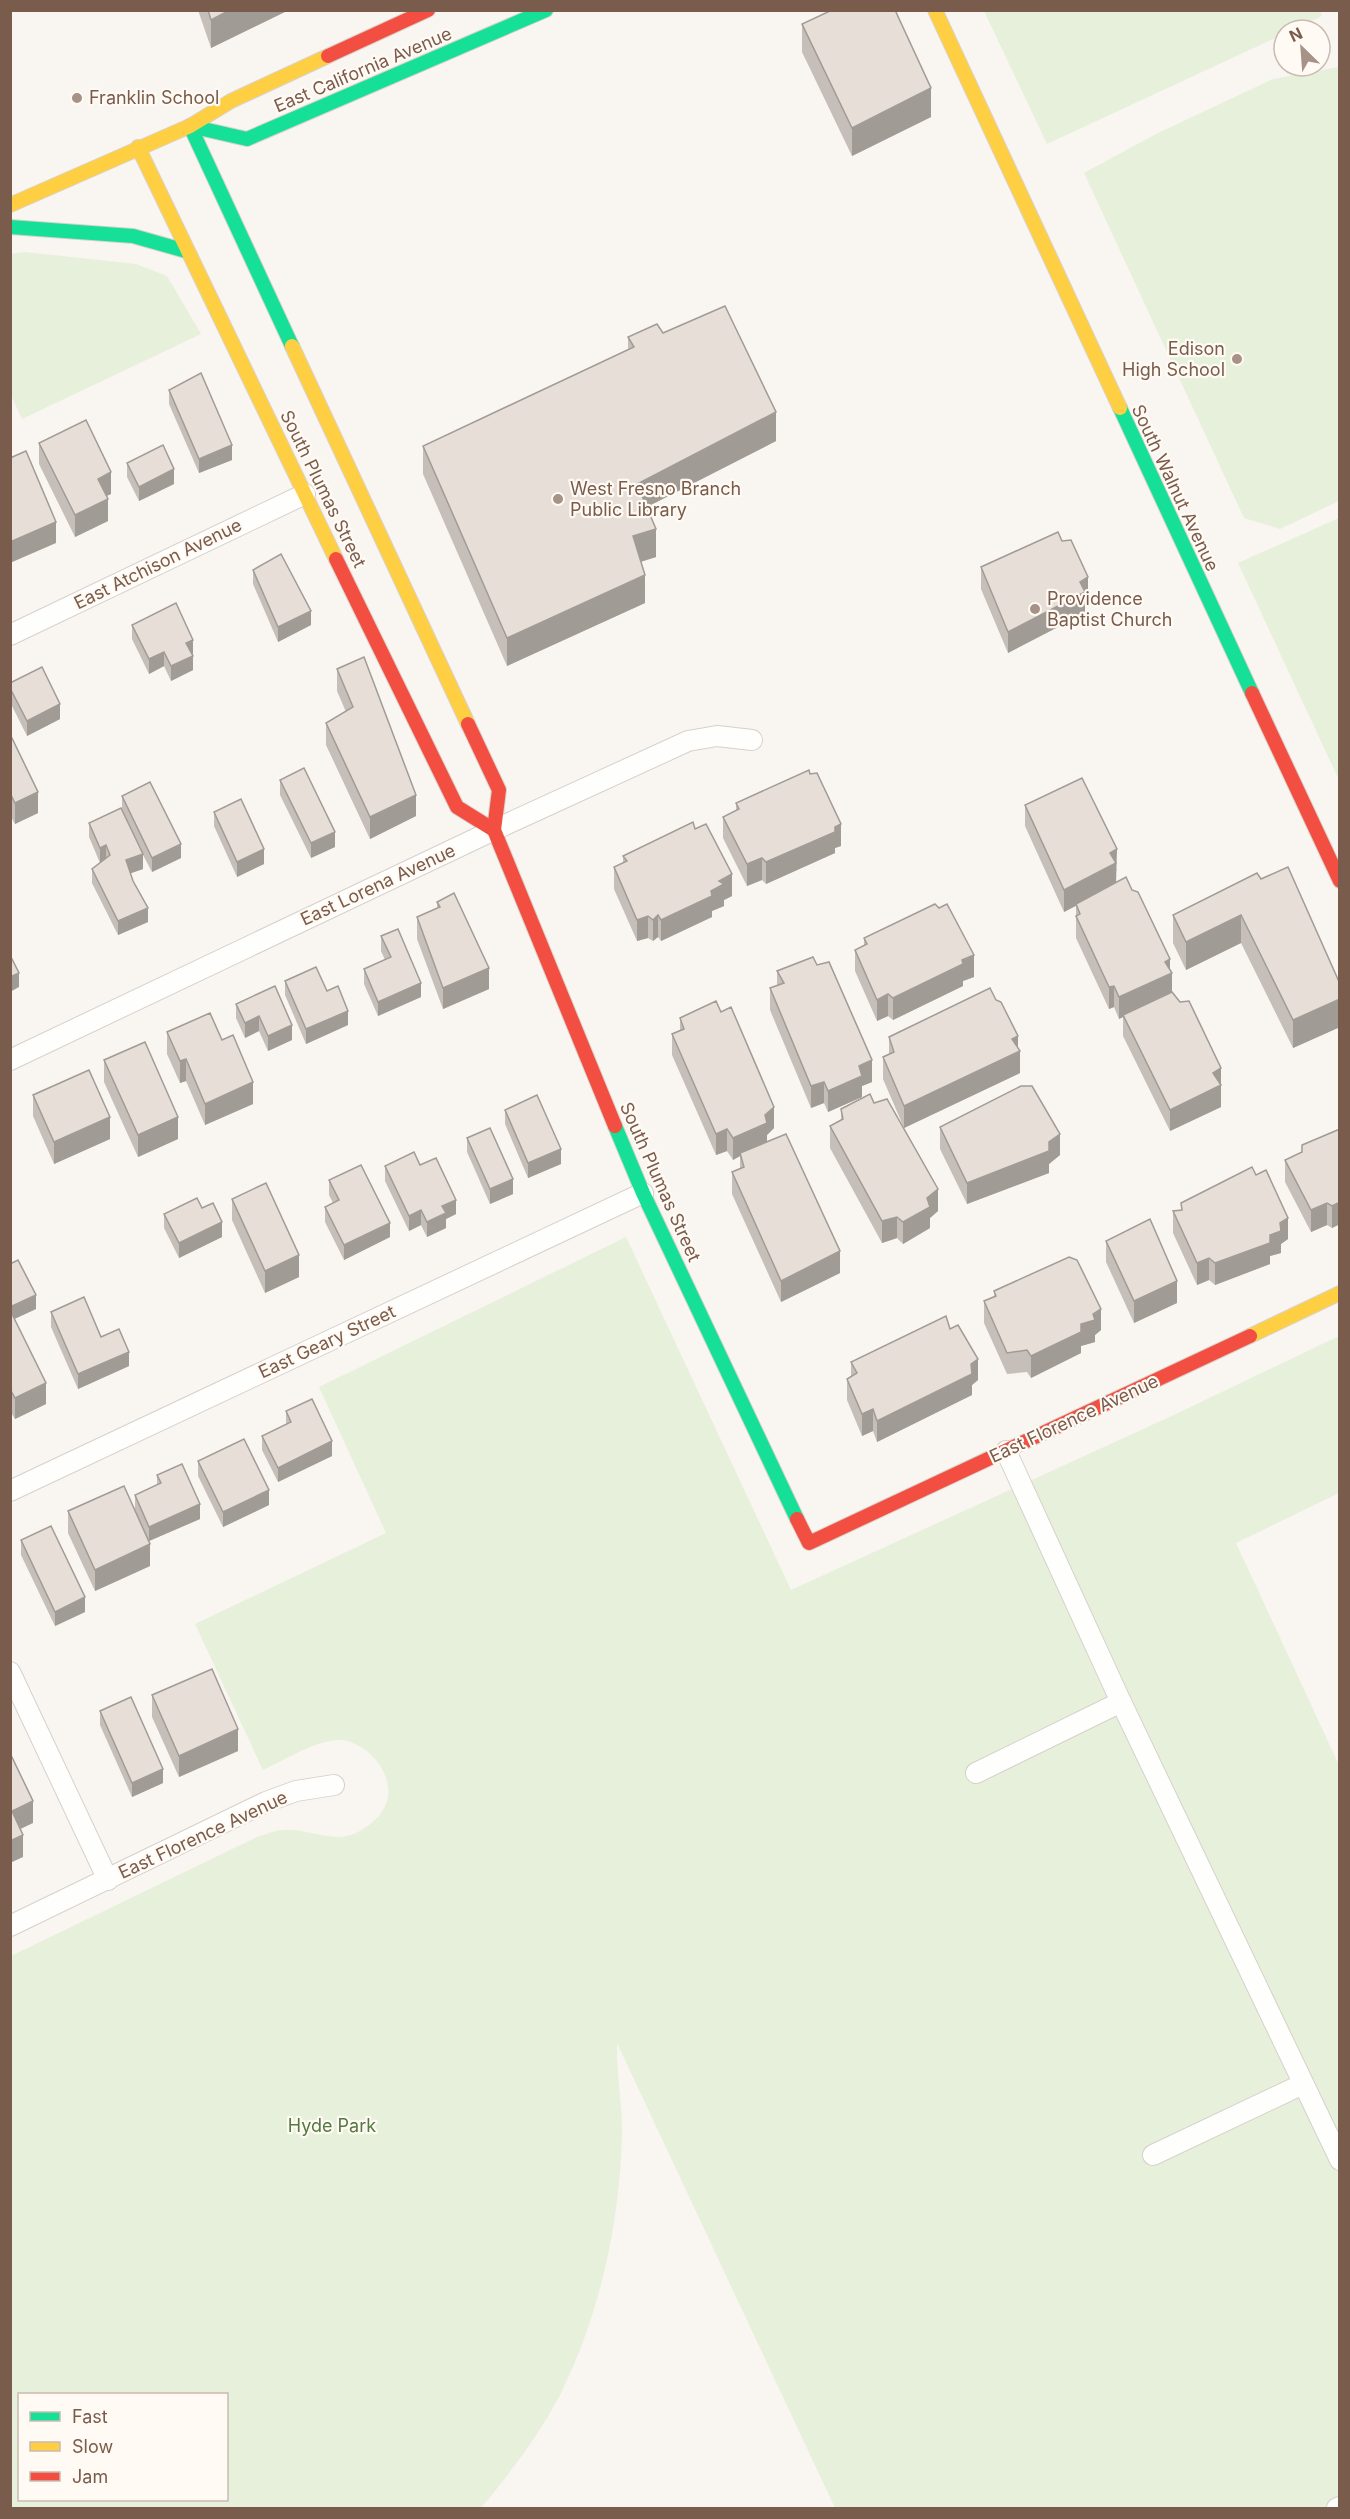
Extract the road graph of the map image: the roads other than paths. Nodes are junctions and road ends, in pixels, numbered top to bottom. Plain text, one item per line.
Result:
1 (428, 10) edge
2 (546, 10) edge
3 (935, 10) edge
4 (190, 126) junction
5 (138, 147) junction
6 (10, 205) edge
7 (10, 227) edge
8 (186, 251) junction
9 (305, 494) junction
10 (10, 635) edge
11 (752, 740) dead end
12 (494, 830) junction
13 (1340, 881) edge
14 (10, 1060) edge
15 (644, 1193) junction
16 (1340, 1293) edge
17 (1006, 1451) junction
18 (10, 1491) edge
19 (808, 1543) joint
20 (10, 1672) edge
21 (1121, 1702) junction
22 (976, 1773) dead end
23 (334, 1785) dead end
24 (108, 1880) junction
25 (10, 1926) edge
26 (1303, 2084) junction
27 (1154, 2154) dead end
28 (1340, 2160) edge

1 - 4 street, East California Avenue
2 - 4 street, East California Avenue
3 - 13 street, South Walnut Avenue
4 - 5 street, East California Avenue
4 - 12 street, South Plumas Street
5 - 6 street, East California Avenue
5 - 8 street, South Plumas Street
7 - 8 street
8 - 9 street, South Plumas Street
9 - 10 street, East Atchison Avenue
9 - 12 street, South Plumas Street
11 - 12 street, East Lorena Avenue
12 - 14 street, East Lorena Avenue
12 - 15 street, South Plumas Street
15 - 18 street, East Geary Street
15 - 19 street, South Plumas Street
16 - 17 street, East Florence Avenue
17 - 19 street, East Florence Avenue
17 - 21 street
20 - 24 street
21 - 22 street
21 - 26 street
23 - 24 street, East Florence Avenue
24 - 25 street, East Florence Avenue
26 - 27 street
26 - 28 street

